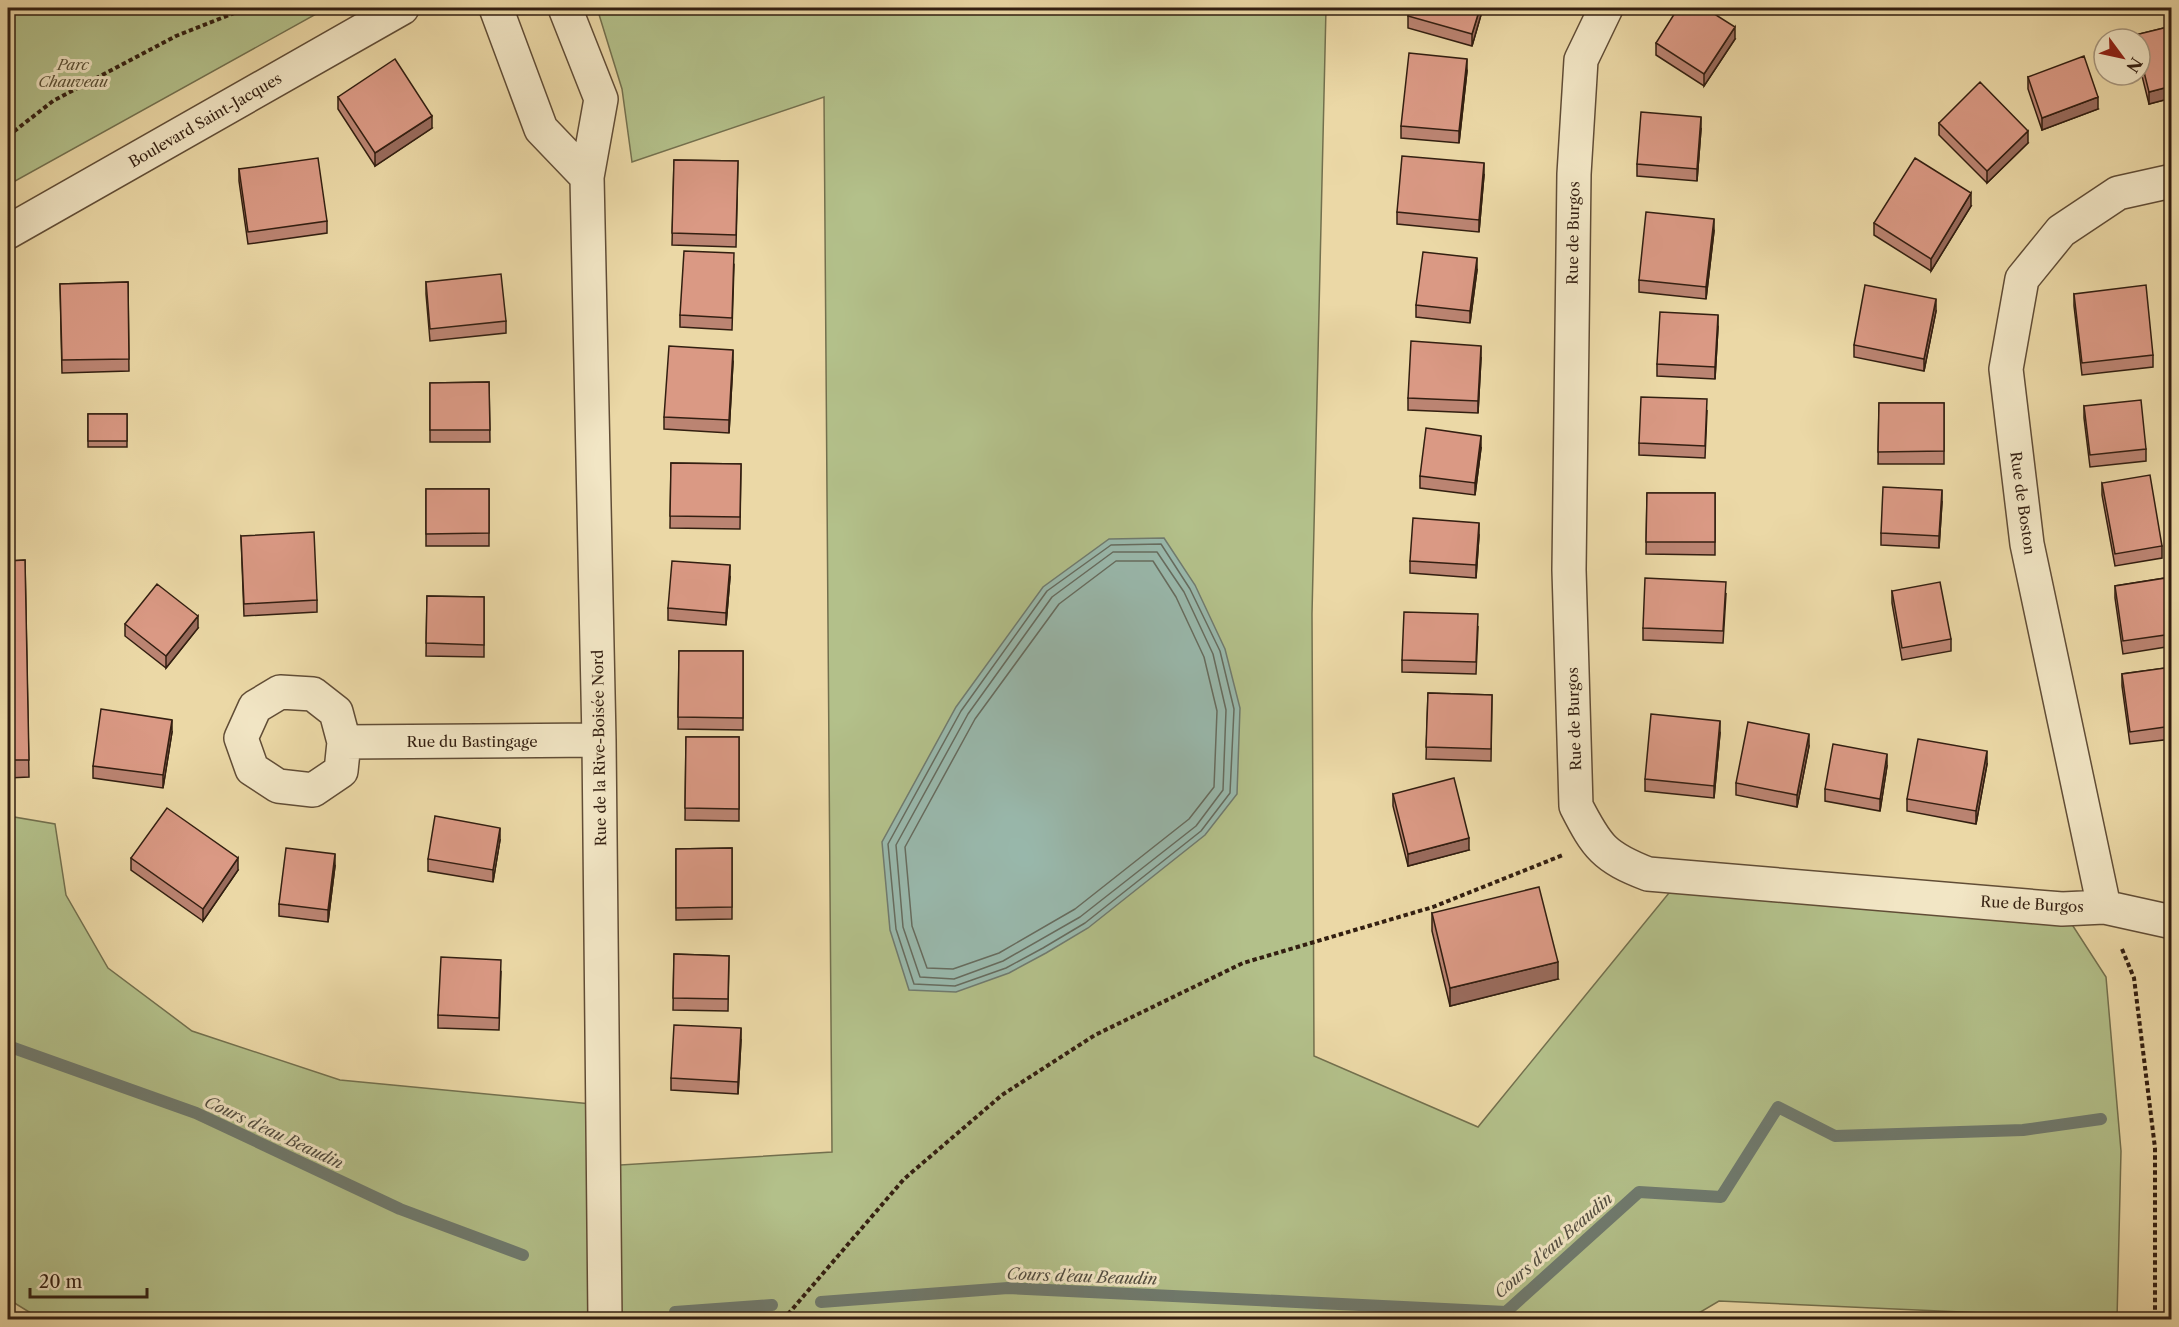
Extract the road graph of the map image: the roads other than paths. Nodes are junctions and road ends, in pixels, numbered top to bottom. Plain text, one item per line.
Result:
1 (402, 8) edge
2 (496, 8) edge
3 (565, 8) edge
4 (1606, 8) edge
5 (587, 177) junction
6 (2172, 181) edge
7 (8, 232) edge
8 (599, 740) junction
9 (344, 742) dead end
10 (2104, 907) junction
11 (2172, 922) edge
12 (605, 1320) edge

1 - 7 street, Boulevard Saint-Jacques
2 - 5 street
3 - 5 street, Rue de la Rive-Boisée Nord
4 - 10 street, Rue de Burgos
5 - 8 street, Rue de la Rive-Boisée Nord
6 - 10 street, Rue de Boston
8 - 9 street, Rue du Bastingage
8 - 12 street, Rue de la Rive-Boisée Nord
10 - 11 street, Rue de Burgos

